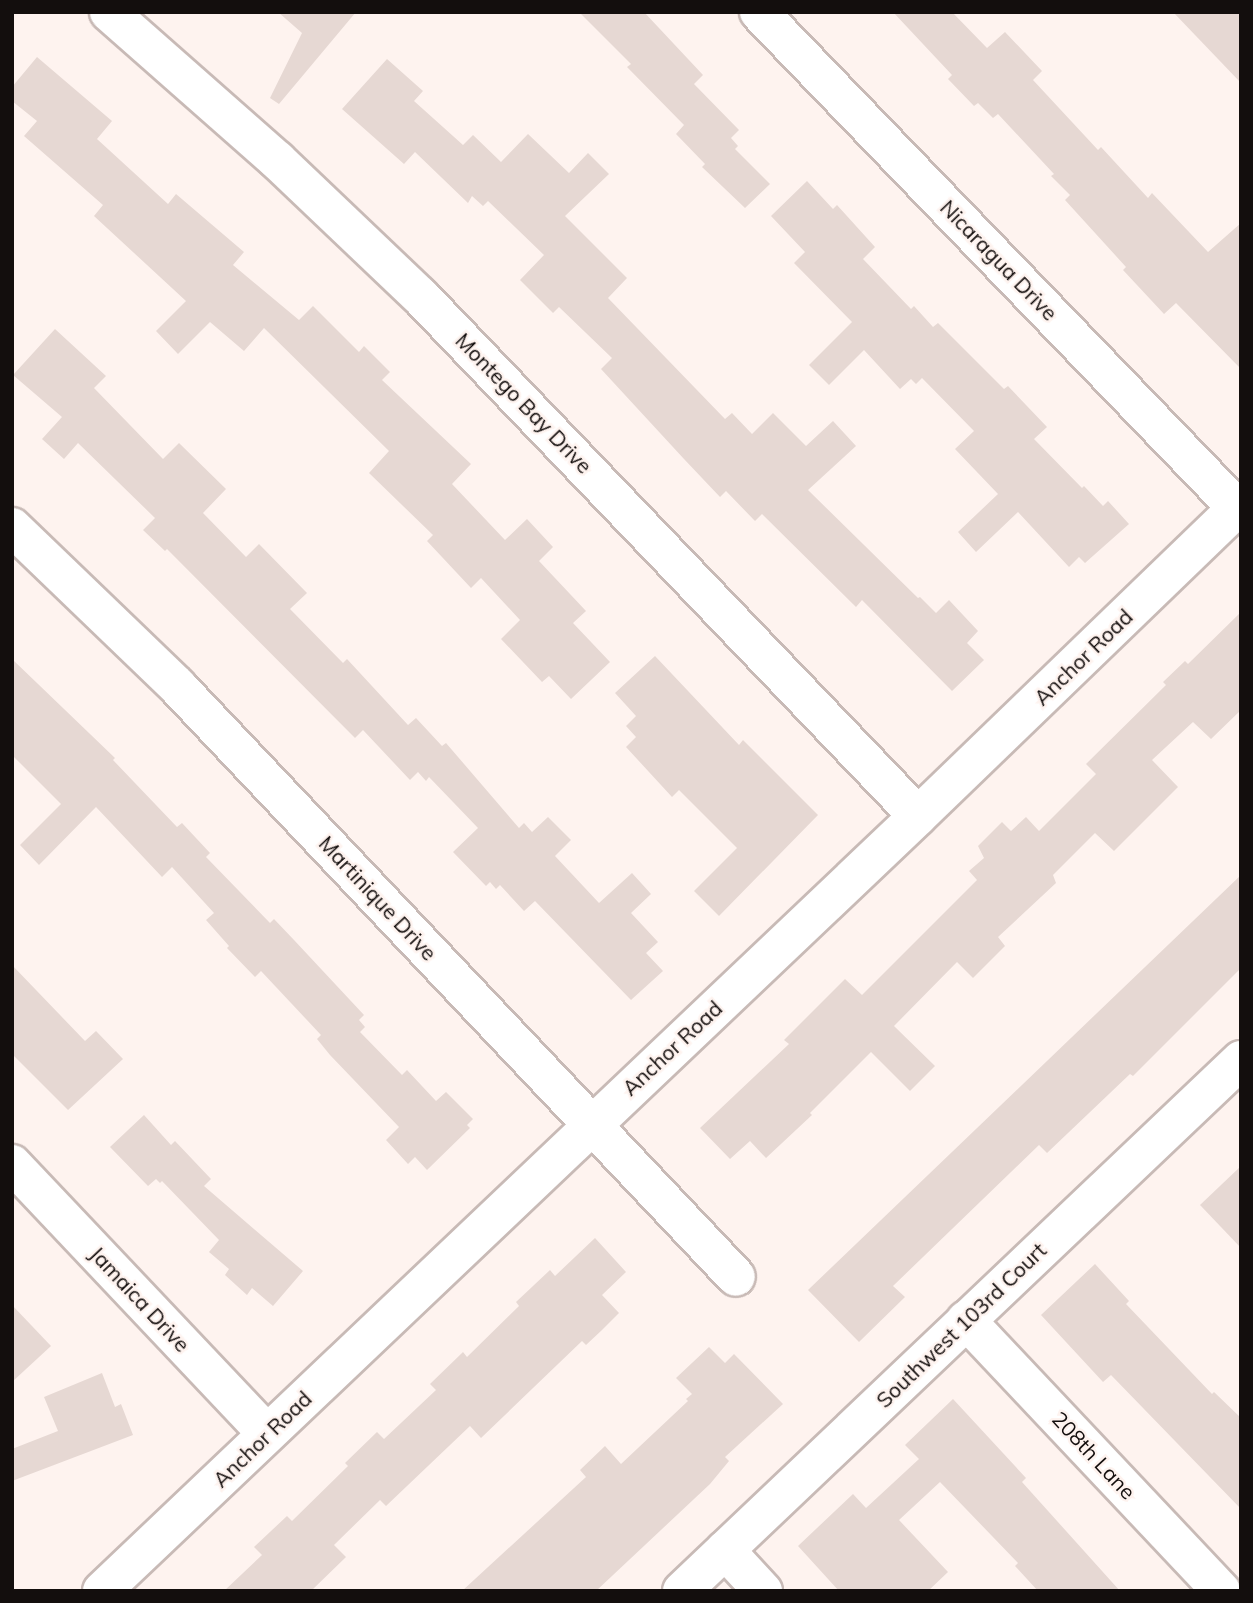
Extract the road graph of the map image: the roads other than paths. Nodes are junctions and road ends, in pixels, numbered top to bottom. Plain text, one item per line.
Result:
1 (109, 12) edge
2 (759, 12) edge
3 (1239, 506) edge
4 (12, 527) edge
5 (918, 816) junction
6 (1241, 1060) edge
7 (592, 1124) junction
8 (12, 1164) edge
9 (736, 1277) dead end
10 (966, 1320) junction
11 (267, 1434) junction
12 (725, 1550) junction
13 (102, 1591) edge
14 (682, 1591) edge
15 (763, 1591) edge
16 (1221, 1591) edge

1 - 5 street, Montego Bay Drive
2 - 3 street, Nicaragua Drive
3 - 5 street, Anchor Road
4 - 7 street, Martinique Drive
5 - 7 street, Anchor Road
6 - 10 street, Southwest 103rd Court
7 - 9 street, Martinique Drive
7 - 11 street, Anchor Road
8 - 11 street, Jamaica Drive
10 - 12 street, Southwest 103rd Court
10 - 16 street, 208th Lane
11 - 13 street, Anchor Road
12 - 14 street, Southwest 103rd Court
12 - 15 street

